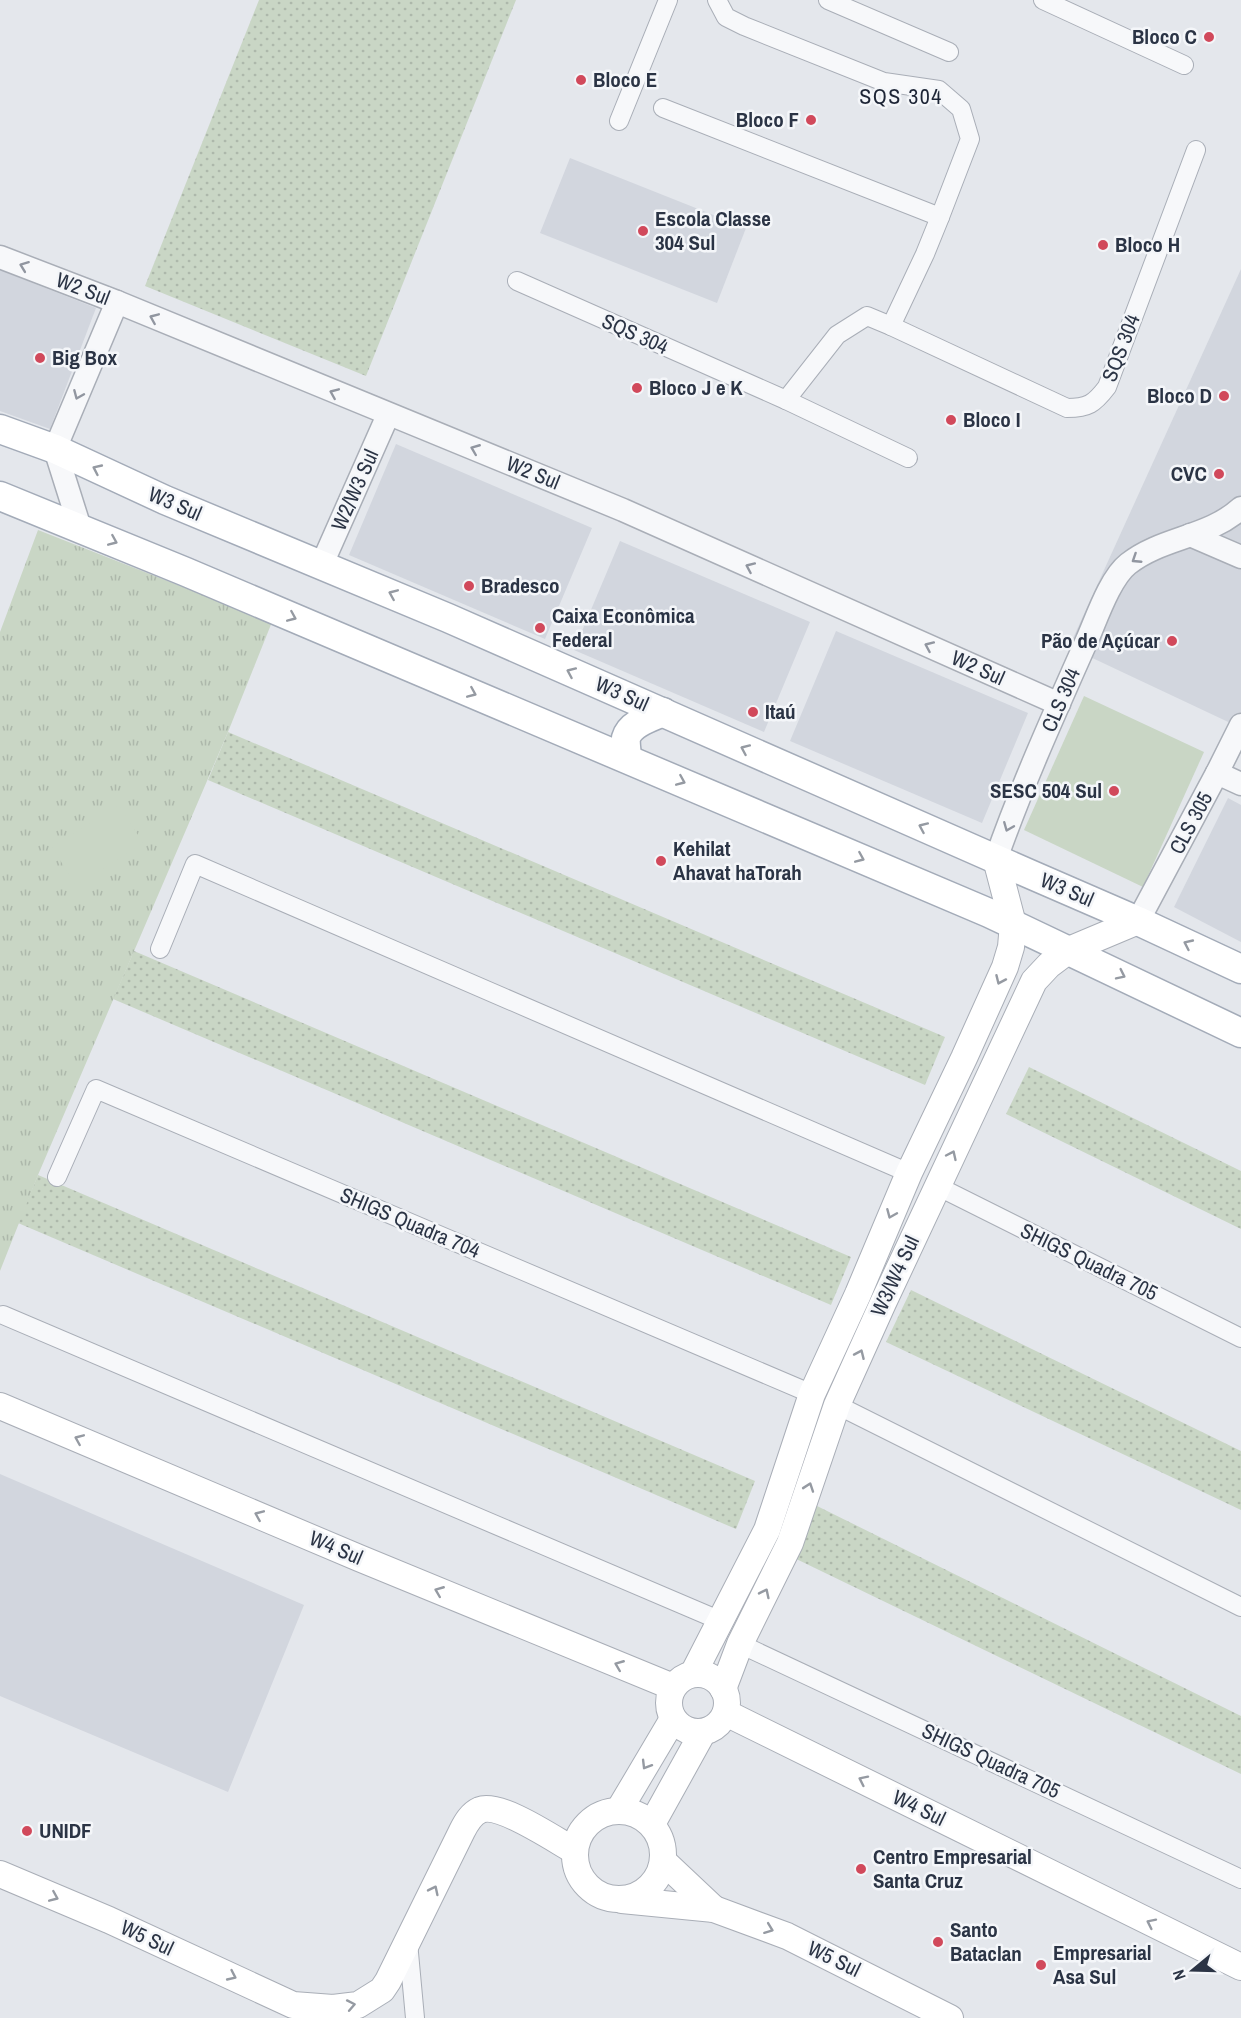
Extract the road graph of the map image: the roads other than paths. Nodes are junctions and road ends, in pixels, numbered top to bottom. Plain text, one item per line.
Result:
1 (668, 0) edge
2 (717, 0) edge
3 (828, 0) edge
4 (1043, 0) edge
5 (948, 52) dead end
6 (1184, 65) dead end
7 (663, 108) dead end
8 (619, 121) dead end
9 (1196, 150) dead end
10 (940, 217) junction
11 (0, 257) edge
12 (517, 281) dead end
13 (117, 302) junction
14 (891, 326) junction
15 (786, 400) junction
16 (388, 415) junction
17 (0, 429) edge
18 (55, 449) junction
19 (908, 458) dead end
20 (0, 496) edge
21 (1241, 508) edge
22 (80, 528) junction
23 (1190, 535) junction
24 (1241, 557) edge
25 (322, 564) junction
26 (1059, 704) junction
27 (663, 712) junction
28 (1241, 725) edge
29 (627, 758) junction
30 (1217, 773) junction
31 (1241, 784) edge
32 (996, 859) junction
33 (1138, 921) junction
34 (1013, 924) junction
35 (160, 949) dead end
36 (1069, 950) junction
37 (1241, 969) edge
38 (1241, 1033) edge
39 (964, 1058) junction
40 (990, 1072) junction
41 (909, 1173) junction
42 (57, 1177) dead end
43 (937, 1186) junction
44 (858, 1294) junction
45 (883, 1303) junction
46 (3, 1315) dead end
47 (1241, 1338) edge
48 (812, 1394) junction
49 (837, 1405) junction
50 (0, 1406) edge
51 (767, 1530) junction
52 (790, 1543) junction
53 (1241, 1607) edge
54 (721, 1621) junction
55 (740, 1644) junction
56 (683, 1680) junction
57 (725, 1701) junction
58 (673, 1719) junction
59 (703, 1732) junction
60 (619, 1810) junction
61 (652, 1824) junction
62 (575, 1851) junction
63 (663, 1861) junction
64 (0, 1874) edge
65 (1241, 1879) edge
66 (622, 1900) junction
67 (714, 1909) junction
68 (408, 1942) junction
69 (1241, 1967) edge
70 (299, 2011) edge
71 (415, 2018) edge
72 (950, 2018) edge

1 - 8 street
2 - 10 street
3 - 5 street
4 - 6 street
7 - 10 street
9 - 14 street, SQS 304
10 - 14 street
13 -> 11 street, W2 Sul
12 - 15 street, SQS 304
16 -> 13 street, W2 Sul
13 -> 18 street
14 - 15 street, SQS 304
15 - 19 street, SQS 304
16 - 25 street, W2/W3 Sul
26 -> 16 street, W2 Sul
17 - 18 main road, W3 Sul
18 - 22 street
25 -> 18 main road, W3 Sul
20 - 22 main road
21 - 23 street, CLS 304
22 -> 29 main road
23 - 24 street
23 -> 26 street, CLS 304
27 -> 25 main road, W3 Sul
26 -> 32 street, CLS 304
27 - 29 main road
32 -> 27 main road, W3 Sul
28 - 30 street, CLS 305
29 -> 34 main road
30 - 31 street
30 - 33 street, CLS 305
32 - 33 main road, W3 Sul
32 - 34 main road, W3/W4 Sul
33 - 36 main road, W3/W4 Sul
37 -> 33 main road, W3 Sul
34 - 36 main road
34 -> 39 main road, W3/W4 Sul
35 - 41 street
36 -> 38 main road
36 - 40 main road, W3/W4 Sul
39 - 40 main road
39 - 41 main road, W3/W4 Sul
43 -> 40 main road, W3/W4 Sul
41 -> 44 main road, W3/W4 Sul
42 - 48 street, SHIGS Quadra 704
43 - 45 main road, W3/W4 Sul
43 - 47 street, SHIGS Quadra 705
44 - 45 main road
44 - 48 main road, W3/W4 Sul
49 -> 45 main road, W3/W4 Sul
46 - 54 street
48 - 51 main road, W3/W4 Sul
52 -> 49 main road, W3/W4 Sul
49 - 53 street
56 -> 50 main road, W4 Sul
51 - 52 main road
51 - 54 main road, W3/W4 Sul
55 -> 52 main road, W3/W4 Sul
54 - 56 main road, W3/W4 Sul
55 - 57 main road, W3/W4 Sul
55 - 65 street, SHIGS Quadra 705
56 - 57 main road
56 - 58 main road
57 - 59 main road
69 -> 57 main road, W4 Sul
58 - 59 main road
58 -> 60 main road
59 - 61 main road
60 - 61 main road
60 - 62 main road
61 - 63 main road
62 - 66 main road
68 -> 62 main road, W5 Sul
63 - 66 main road
63 - 67 main road, W5 Sul
64 -> 70 main road, W5 Sul
66 - 67 main road, W5 Sul
67 -> 72 main road, W5 Sul
70 -> 68 main road, W5 Sul
68 - 71 street

